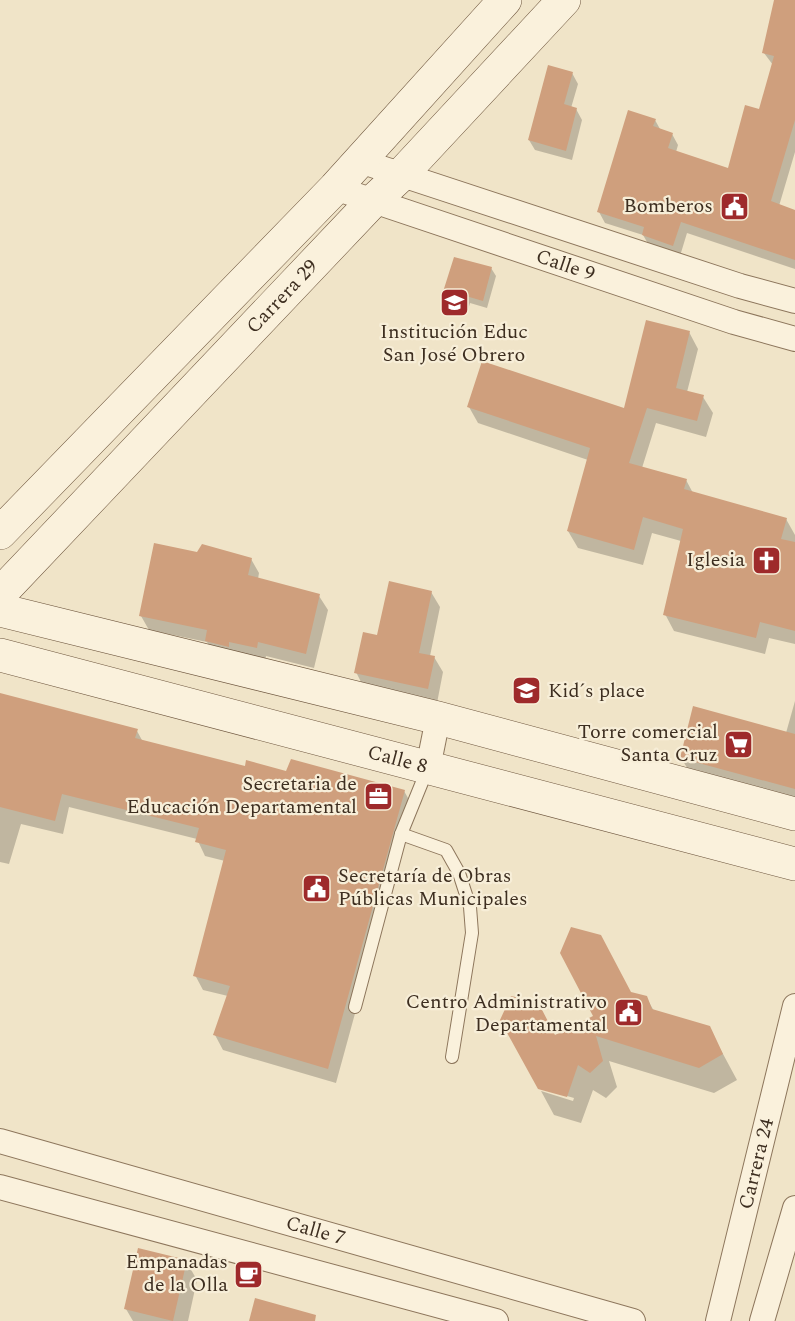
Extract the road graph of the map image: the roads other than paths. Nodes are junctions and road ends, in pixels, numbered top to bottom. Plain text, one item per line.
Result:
1 (505, 0) edge
2 (564, 0) edge
3 (360, 161) junction
4 (401, 175) junction
5 (335, 188) junction
6 (372, 202) junction
7 (740, 286) junction
8 (795, 301) edge
9 (734, 322) junction
10 (795, 339) edge
11 (0, 533) edge
12 (0, 594) edge
13 (0, 610) edge
14 (0, 655) edge
15 (438, 718) junction
16 (428, 768) junction
17 (795, 814) edge
18 (401, 834) junction
19 (795, 864) edge
20 (795, 1006) edge
21 (355, 1007) dead end
22 (452, 1057) dead end
23 (0, 1141) edge
24 (0, 1187) edge
25 (795, 1208) edge
26 (305, 1230) junction
27 (294, 1266) junction
28 (496, 1321) edge
29 (633, 1321) edge
30 (718, 1321) edge
31 (762, 1321) edge

1 - 3 main road, Carrera 29
2 - 4 main road, Carrera 29
3 - 4 street, Calle 9
3 - 5 main road, Carrera 29
4 - 6 main road, Carrera 29
4 - 7 street, Calle 9
5 - 6 street, Calle 9
5 - 11 main road, Carrera 29
6 - 9 street, Calle 9
6 - 12 main road, Carrera 29
7 - 8 street, Calle 9
7 - 9 street
9 - 10 street, Calle 9
13 - 15 main road
14 - 16 main road, Calle 8
15 - 16 street
15 - 17 main road
16 - 18 lane
16 - 19 main road, Calle 8
18 - 21 lane
18 - 22 lane
20 - 30 street, Carrera 24
23 - 26 street, Calle 7
24 - 27 street, Calle 7
25 - 31 street
26 - 27 street
26 - 29 street, Calle 7
27 - 28 street, Calle 7

